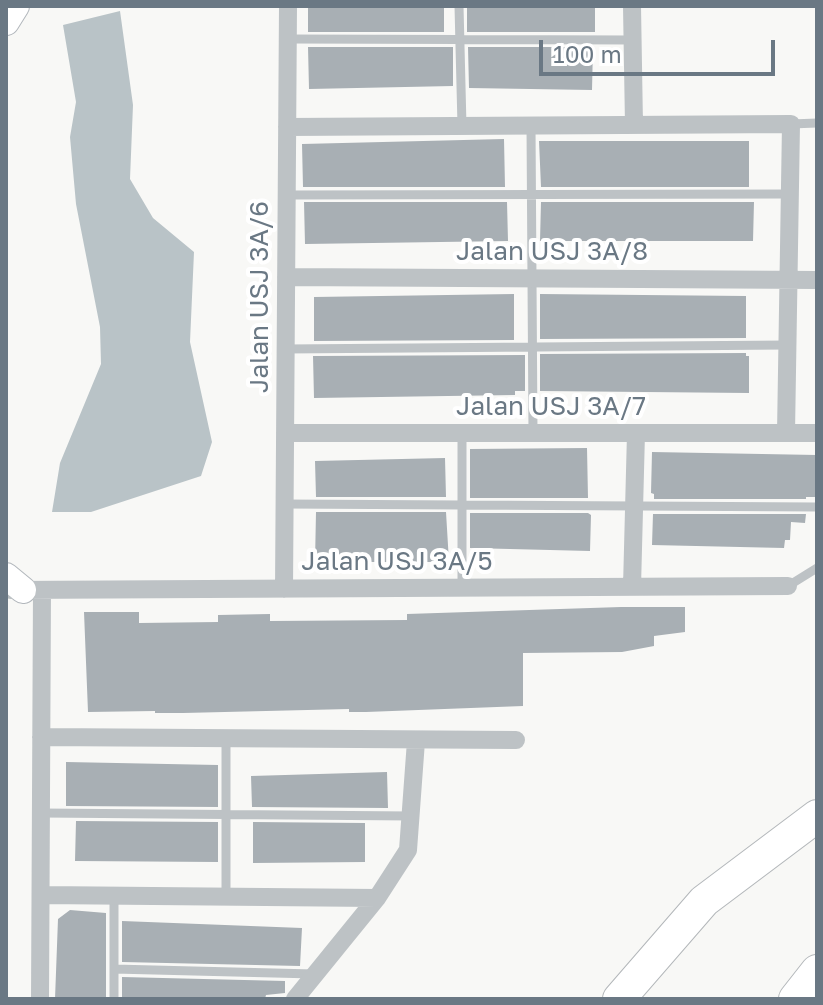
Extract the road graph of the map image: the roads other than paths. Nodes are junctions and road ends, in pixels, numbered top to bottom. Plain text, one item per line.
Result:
1 (16, 6) edge
2 (288, 6) edge
3 (459, 6) edge
4 (632, 6) edge
5 (6, 22) edge
6 (288, 39) junction
7 (460, 40) junction
8 (633, 40) junction
9 (817, 123) edge
10 (791, 124) junction
11 (634, 125) junction
12 (462, 126) junction
13 (531, 126) junction
14 (287, 127) junction
15 (531, 194) junction
16 (790, 194) junction
17 (287, 195) junction
18 (286, 277) junction
19 (532, 278) junction
20 (789, 280) junction
21 (817, 280) edge
22 (787, 345) junction
23 (533, 346) junction
24 (286, 349) junction
25 (285, 433) junction
26 (462, 433) junction
27 (533, 433) junction
28 (636, 433) junction
29 (786, 433) junction
30 (817, 433) edge
31 (284, 504) junction
32 (462, 506) junction
33 (634, 506) junction
34 (817, 507) edge
35 (817, 568) edge
36 (788, 586) joint
37 (19, 587) edge
38 (632, 587) junction
39 (462, 588) junction
40 (284, 589) junction
41 (41, 737) junction
42 (226, 739) junction
43 (516, 740) dead end
44 (416, 741) junction
45 (41, 813) junction
46 (226, 815) junction
47 (412, 816) junction
48 (817, 816) edge
49 (41, 895) junction
50 (114, 896) junction
51 (226, 896) junction
52 (377, 898) junction
53 (114, 969) junction
54 (817, 971) edge
55 (315, 974) junction
56 (40, 999) edge
57 (114, 999) edge
58 (295, 999) edge
59 (619, 999) edge
60 (795, 999) edge

1 - 5 main road
2 - 6 street, Jalan USJ 3A/6
3 - 7 lane
4 - 8 street
6 - 7 lane
6 - 14 street, Jalan USJ 3A/6
7 - 8 lane
7 - 12 lane
8 - 11 street
9 - 10 lane
10 - 11 street
10 - 16 street
11 - 13 street
12 - 13 street
12 - 14 street
13 - 15 lane
14 - 17 street, Jalan USJ 3A/6
15 - 16 lane
15 - 17 lane
15 - 19 lane
16 - 20 street
17 - 18 street, Jalan USJ 3A/6
18 - 19 street, Jalan USJ 3A/8
18 - 24 street, Jalan USJ 3A/6
19 - 20 street, Jalan USJ 3A/8
19 - 23 lane
20 - 21 street, Jalan USJ 3A/8
20 - 22 street
22 - 23 lane
22 - 29 street
23 - 24 lane
23 - 27 lane
24 - 25 street, Jalan USJ 3A/6
25 - 26 street, Jalan USJ 3A/7
25 - 31 street, Jalan USJ 3A/6
26 - 27 street, Jalan USJ 3A/7
26 - 32 lane
27 - 28 street, Jalan USJ 3A/7
28 - 29 street, Jalan USJ 3A/7
28 - 33 street
29 - 30 street, Jalan USJ 3A/7
31 - 32 lane
31 - 40 street, Jalan USJ 3A/6
32 - 33 lane
32 - 39 lane
33 - 34 lane
33 - 38 street
35 - 36 lane
36 - 38 street, Jalan USJ 3A/5
37 - 40 street, Jalan USJ 3A/5
37 - 41 street
38 - 39 street, Jalan USJ 3A/5
39 - 40 street, Jalan USJ 3A/5
41 - 42 street
41 - 45 street
42 - 44 street
42 - 46 lane
43 - 44 street
44 - 47 street
45 - 46 lane
45 - 49 street
46 - 47 lane
46 - 51 lane
47 - 52 street
48 - 59 highway
49 - 50 street
49 - 56 street
50 - 51 street
50 - 53 lane
51 - 52 street
52 - 55 street
53 - 55 lane
53 - 57 lane
54 - 60 highway
55 - 58 street

